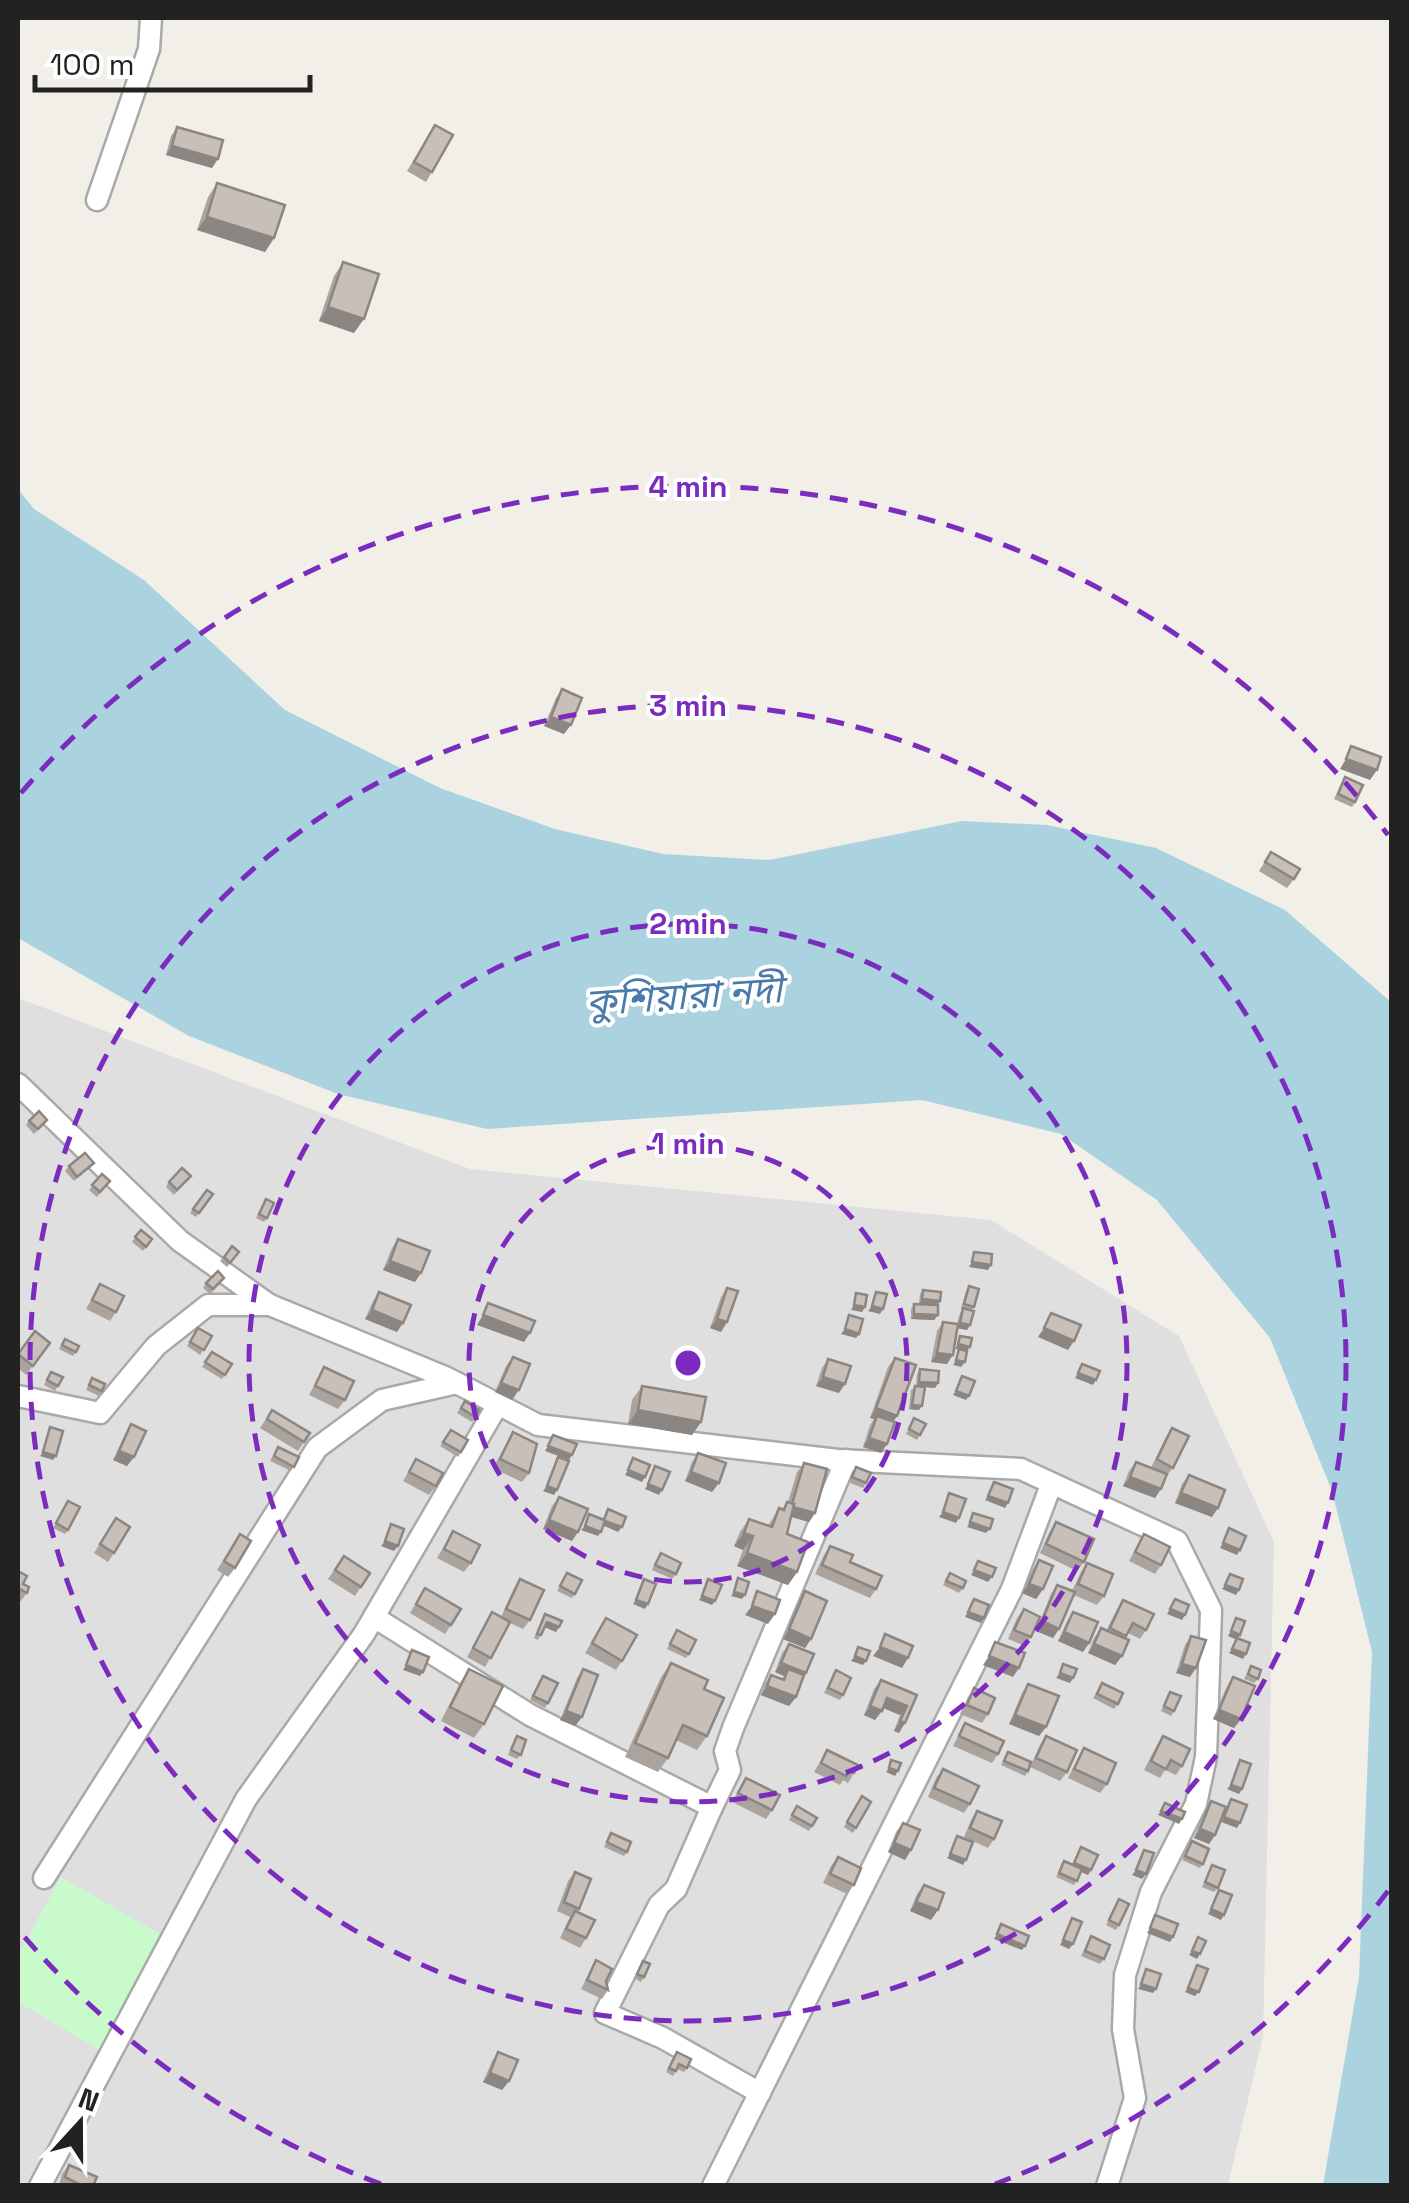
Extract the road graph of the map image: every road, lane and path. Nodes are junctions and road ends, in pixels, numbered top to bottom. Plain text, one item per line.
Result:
1 (151, 18) edge
2 (97, 200) dead end
3 (18, 1084) edge
4 (270, 1305) junction
5 (457, 1383) junction
6 (18, 1396) edge
7 (498, 1404) junction
8 (846, 1460) junction
9 (1051, 1485) junction
10 (374, 1617) junction
11 (712, 1807) junction
12 (44, 1878) dead end
13 (760, 2094) junction
14 (40, 2186) edge
15 (713, 2186) edge
16 (1107, 2186) edge

1 - 2 street
3 - 4 street
4 - 5 street
4 - 6 street
5 - 7 street
5 - 12 street
7 - 8 street
7 - 10 street
8 - 9 street
8 - 11 street
9 - 13 street
9 - 16 street
10 - 11 street
10 - 14 street
11 - 13 street
13 - 15 street

